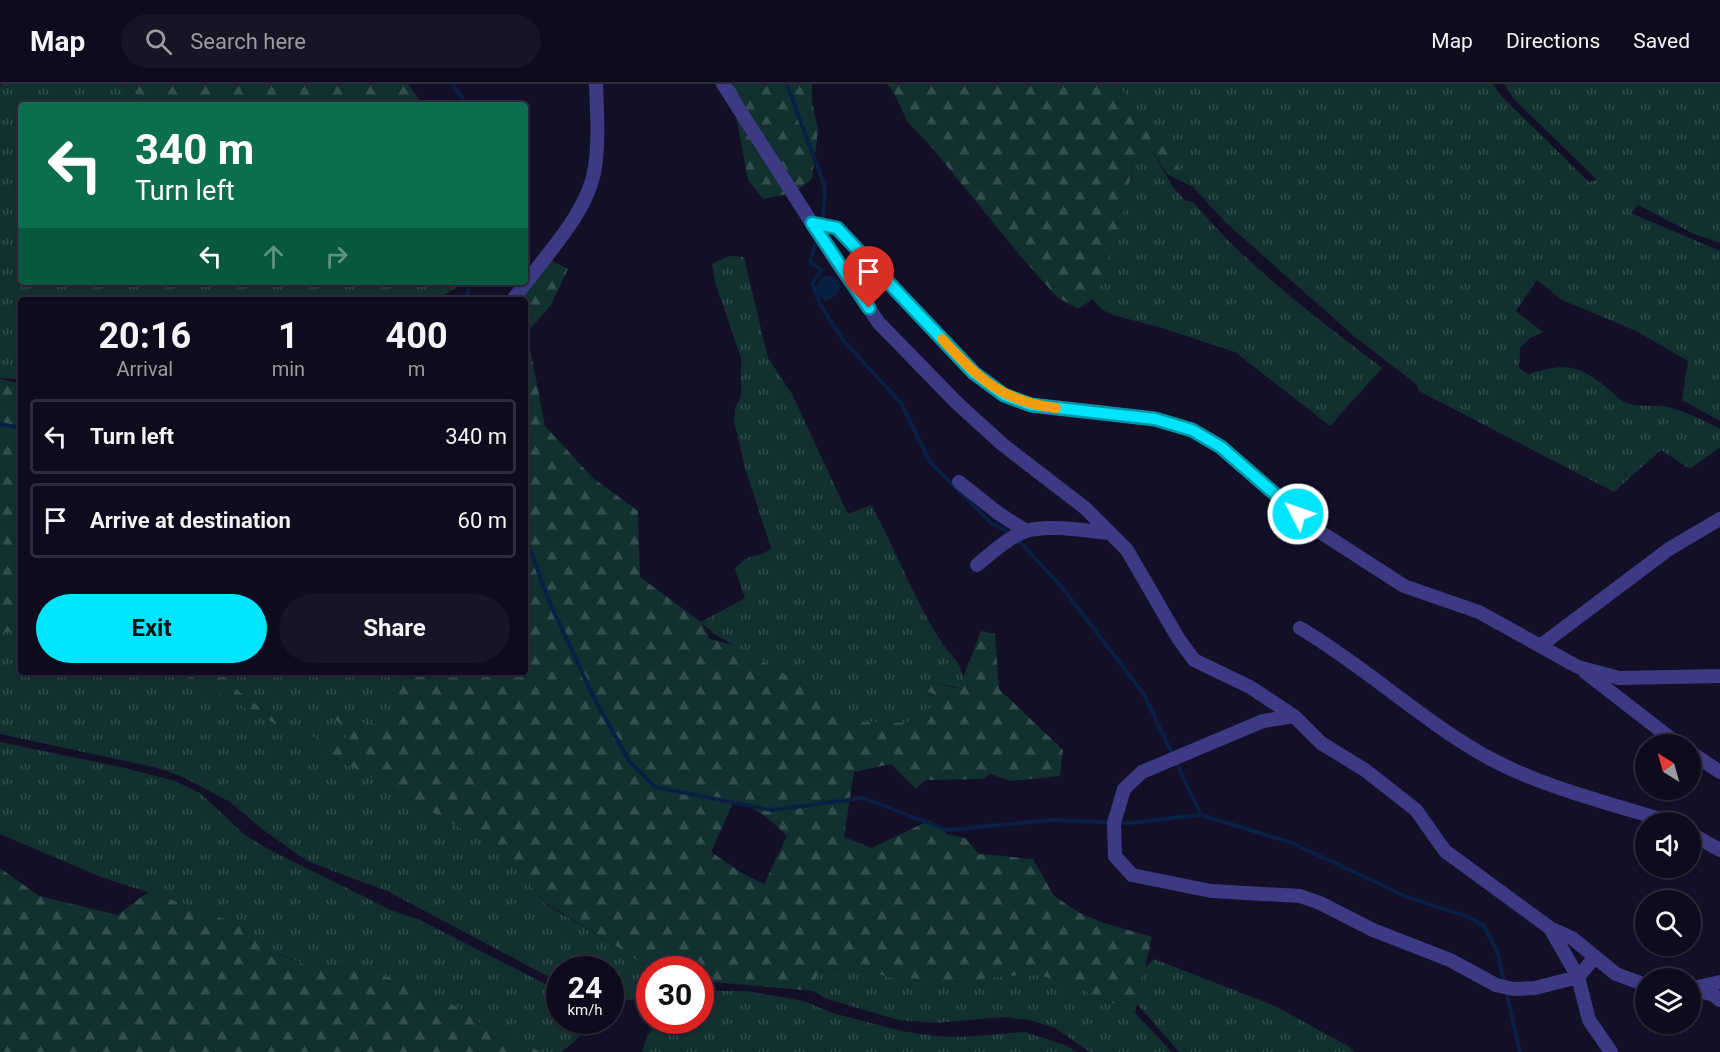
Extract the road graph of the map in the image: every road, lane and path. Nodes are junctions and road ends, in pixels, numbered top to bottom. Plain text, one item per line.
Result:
1 (596, 84) edge
2 (723, 84) edge
3 (812, 223) junction
4 (528, 280) edge
5 (524, 285) edge
6 (515, 297) edge
7 (959, 482) dead end
8 (1720, 519) edge
9 (1026, 531) junction
10 (1110, 533) junction
11 (977, 565) dead end
12 (1300, 628) dead end
13 (1540, 646) junction
14 (1578, 667) junction
15 (1720, 676) edge
16 (1294, 716) junction
17 (1665, 734) edge
18 (1701, 759) edge
19 (1720, 772) edge
20 (1638, 812) edge
21 (1701, 839) edge
22 (1720, 850) edge
23 (1550, 928) junction
24 (1595, 957) junction
25 (1578, 977) junction
26 (1635, 981) edge
27 (1720, 982) edge
28 (1701, 986) edge
29 (1701, 991) edge
30 (1720, 1000) edge
31 (1611, 1052) edge

1 - 4 street
2 - 3 street
3 - 10 street
3 - 13 street
5 - 6 street
7 - 9 street
8 - 13 street
9 - 10 street
9 - 11 street
10 - 16 street
12 - 20 street
13 - 14 street
14 - 15 street
14 - 17 street
16 - 23 street
16 - 25 street
18 - 19 street
21 - 22 street
23 - 24 street
23 - 25 street
24 - 25 street
24 - 26 street
25 - 31 street
27 - 28 street
29 - 30 street

